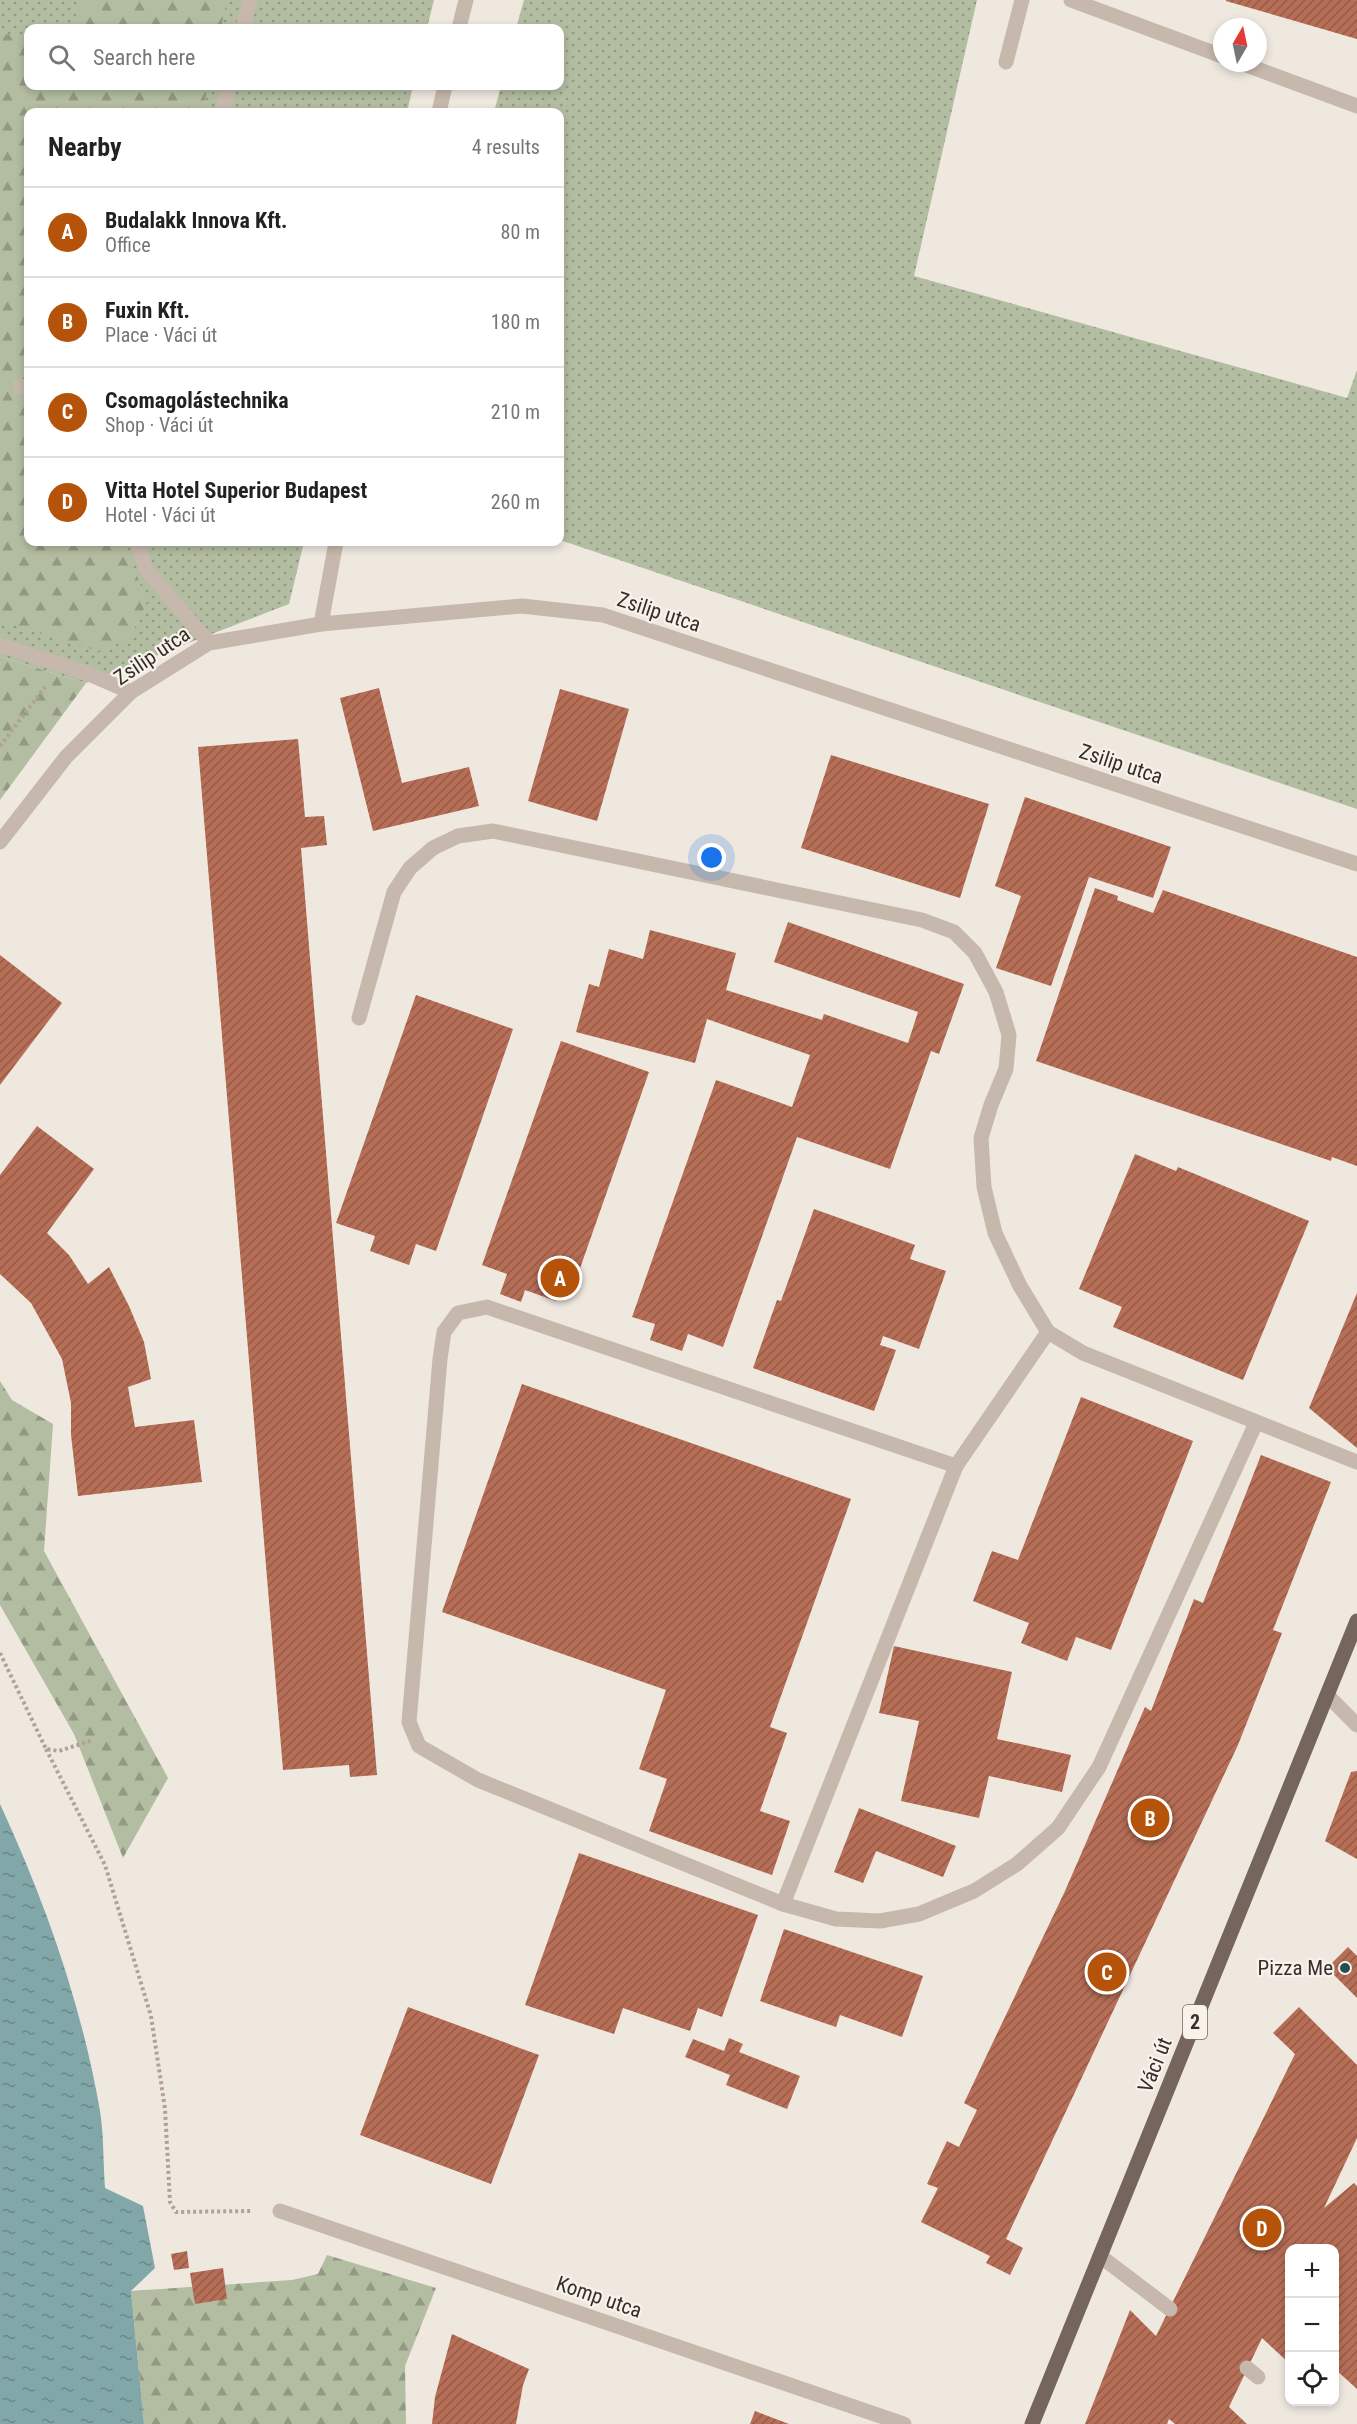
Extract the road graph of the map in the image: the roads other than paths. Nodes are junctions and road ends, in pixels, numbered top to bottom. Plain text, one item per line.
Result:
1 (250, 0) edge
2 (466, 0) edge
3 (1022, 0) edge
4 (1071, 0) edge
5 (244, 24) edge
6 (460, 24) edge
7 (1213, 53) edge
8 (1006, 62) dead end
9 (1265, 72) edge
10 (228, 90) edge
11 (444, 90) edge
12 (1357, 106) edge
13 (223, 108) edge
14 (440, 108) edge
15 (138, 546) edge
16 (335, 546) edge
17 (321, 624) junction
18 (209, 643) junction
19 (0, 645) edge
20 (131, 692) junction
21 (0, 842) edge
22 (1357, 864) edge
23 (359, 1018) dead end
24 (1048, 1332) junction
25 (1256, 1423) junction
26 (1357, 1462) edge
27 (956, 1466) junction
28 (1357, 1621) edge
29 (1327, 1695) junction
30 (1357, 1725) edge
31 (783, 1904) junction
32 (280, 2211) road end
33 (1100, 2256) junction
34 (1170, 2309) dead end
35 (904, 2424) edge
36 (1032, 2424) edge

1 - 5 street
2 - 6 street
3 - 8 street
4 - 7 street
9 - 12 street
10 - 13 street
11 - 14 street
15 - 18 street
16 - 17 street
17 - 18 street, Zsilip utca
17 - 22 street, Zsilip utca
18 - 20 street, Zsilip utca
19 - 20 street
20 - 21 street, Zsilip utca
23 - 24 street
24 - 25 street
24 - 27 street
25 - 26 street
25 - 31 street
27 - 31 street
27 - 31 street
28 - 29 main road, Váci út / 2
29 - 30 street
29 - 33 main road, Váci út / 2
32 - 35 street, Komp utca
33 - 34 street
33 - 36 main road, Váci út / 2

